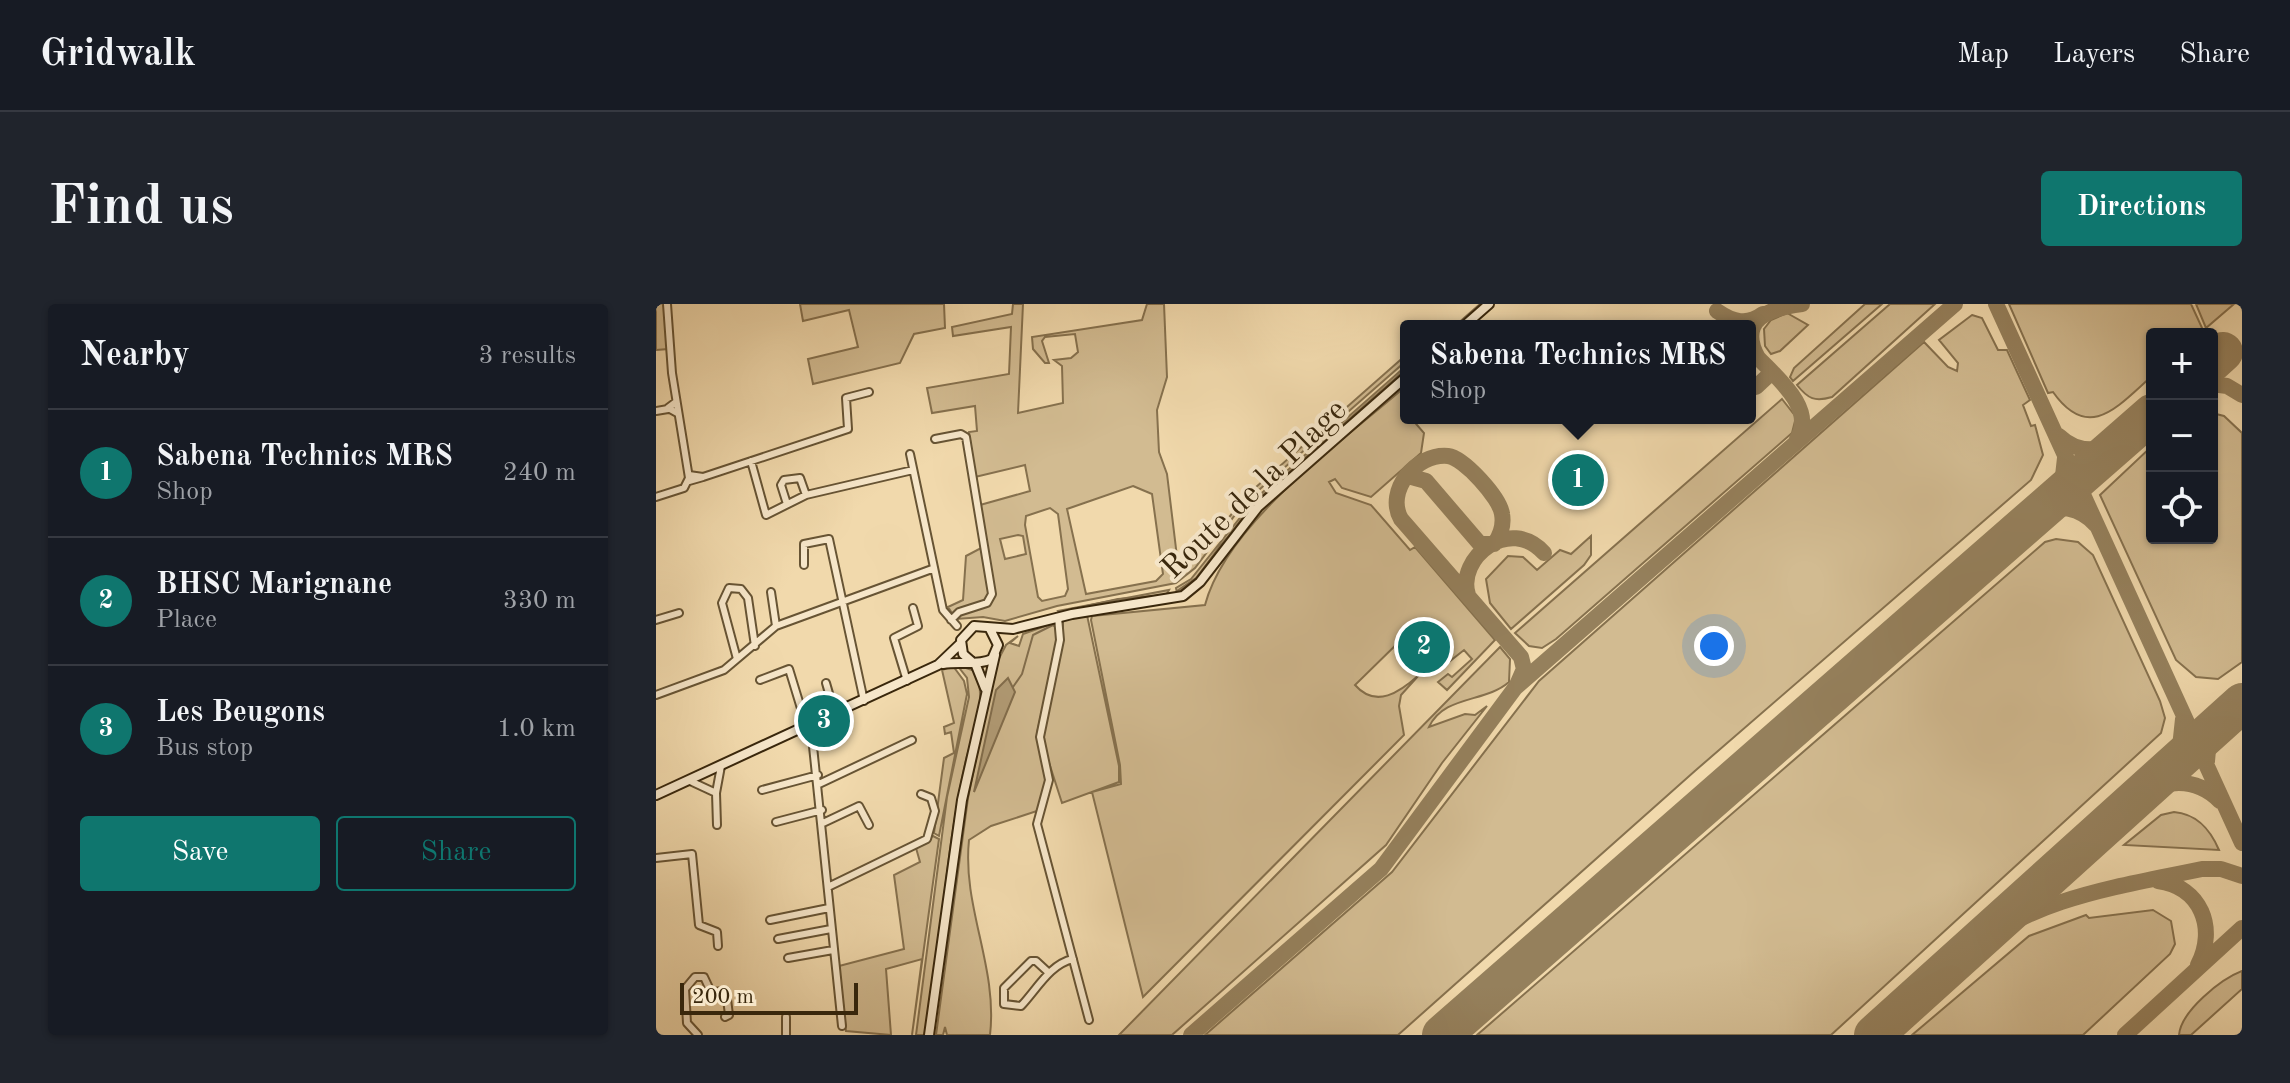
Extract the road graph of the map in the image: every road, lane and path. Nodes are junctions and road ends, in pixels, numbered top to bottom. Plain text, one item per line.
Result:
1 (667, 304) edge
2 (1489, 304) edge
3 (1471, 320) edge
4 (1400, 382) edge
5 (869, 392) dead end
6 (676, 402) junction
7 (668, 409) junction
8 (656, 411) edge
9 (677, 413) junction
10 (935, 439) dead end
11 (910, 454) dead end
12 (751, 461) junction
13 (913, 470) junction
14 (689, 478) junction
15 (806, 495) junction
16 (656, 497) edge
17 (787, 504) junction
18 (804, 565) dead end
19 (932, 569) junction
20 (771, 592) dead end
21 (845, 603) junction
22 (913, 608) dead end
23 (679, 613) dead end
24 (1058, 617) junction
25 (656, 620) edge
26 (951, 620) junction
27 (776, 626) junction
28 (1026, 626) junction
29 (990, 629) junction
30 (964, 636) junction
31 (755, 646) junction
32 (997, 650) junction
33 (737, 659) junction
34 (973, 662) junction
35 (938, 665) junction
36 (760, 680) dead end
37 (907, 681) junction
38 (826, 683) dead end
39 (656, 695) edge
40 (864, 701) junction
41 (984, 705) junction
42 (835, 715) junction
43 (809, 728) junction
44 (912, 740) dead end
45 (721, 766) junction
46 (818, 775) junction
47 (688, 780) junction
48 (819, 784) junction
49 (762, 790) dead end
50 (716, 793) junction
51 (921, 794) dead end
52 (656, 795) edge
53 (822, 810) junction
54 (776, 822) dead end
55 (823, 823) junction
56 (717, 825) dead end
57 (869, 825) dead end
58 (656, 858) edge
59 (828, 887) junction
60 (829, 908) junction
61 (770, 920) dead end
62 (831, 929) junction
63 (778, 939) dead end
64 (718, 946) dead end
65 (833, 950) junction
66 (788, 958) dead end
67 (1073, 959) junction
68 (1049, 973) junction
69 (725, 1017) dead end
70 (786, 1017) dead end
71 (1089, 1020) dead end
72 (842, 1026) dead end
73 (698, 1035) edge
74 (786, 1035) edge
75 (929, 1035) edge

1 - 6 street
2 - 3 street
4 - 24 street, Route de la Plage
5 - 12 street
6 - 7 street
6 - 9 street
7 - 8 street
7 - 9 street
9 - 14 street
10 - 26 street
11 - 13 street
12 - 14 street
12 - 17 street
13 - 15 street
13 - 19 street
14 - 16 street
15 - 17 street
15 - 17 street
18 - 21 street
19 - 21 street
19 - 26 street
20 - 27 street
21 - 27 street
21 - 40 street
22 - 37 street
23 - 25 street
24 - 28 street, Route de la Plage
24 - 67 street
26 - 30 street
27 - 31 street
28 - 29 street, Route de la Plage
28 - 32 street, Route de la Plage
29 - 30 street
29 - 32 street
30 - 34 street
30 - 35 street
31 - 33 street
31 - 33 street
32 - 34 street
32 - 41 street
33 - 39 street
34 - 35 street
34 - 41 street
35 - 37 street
36 - 43 street
37 - 40 street
38 - 42 street
40 - 42 street
41 - 75 street
42 - 43 street
43 - 45 street
43 - 46 street
44 - 48 street
45 - 47 street
45 - 50 street
46 - 48 street
46 - 49 street
47 - 50 street
47 - 52 street
48 - 53 street
50 - 56 street
51 - 59 street
53 - 54 street
53 - 55 street
55 - 57 street
55 - 59 street
58 - 64 street
59 - 60 street
60 - 61 street
60 - 62 street
62 - 63 street
62 - 65 street
65 - 66 street
65 - 72 street
67 - 68 street
67 - 71 street
68 - 68 street
69 - 73 street
70 - 74 street

